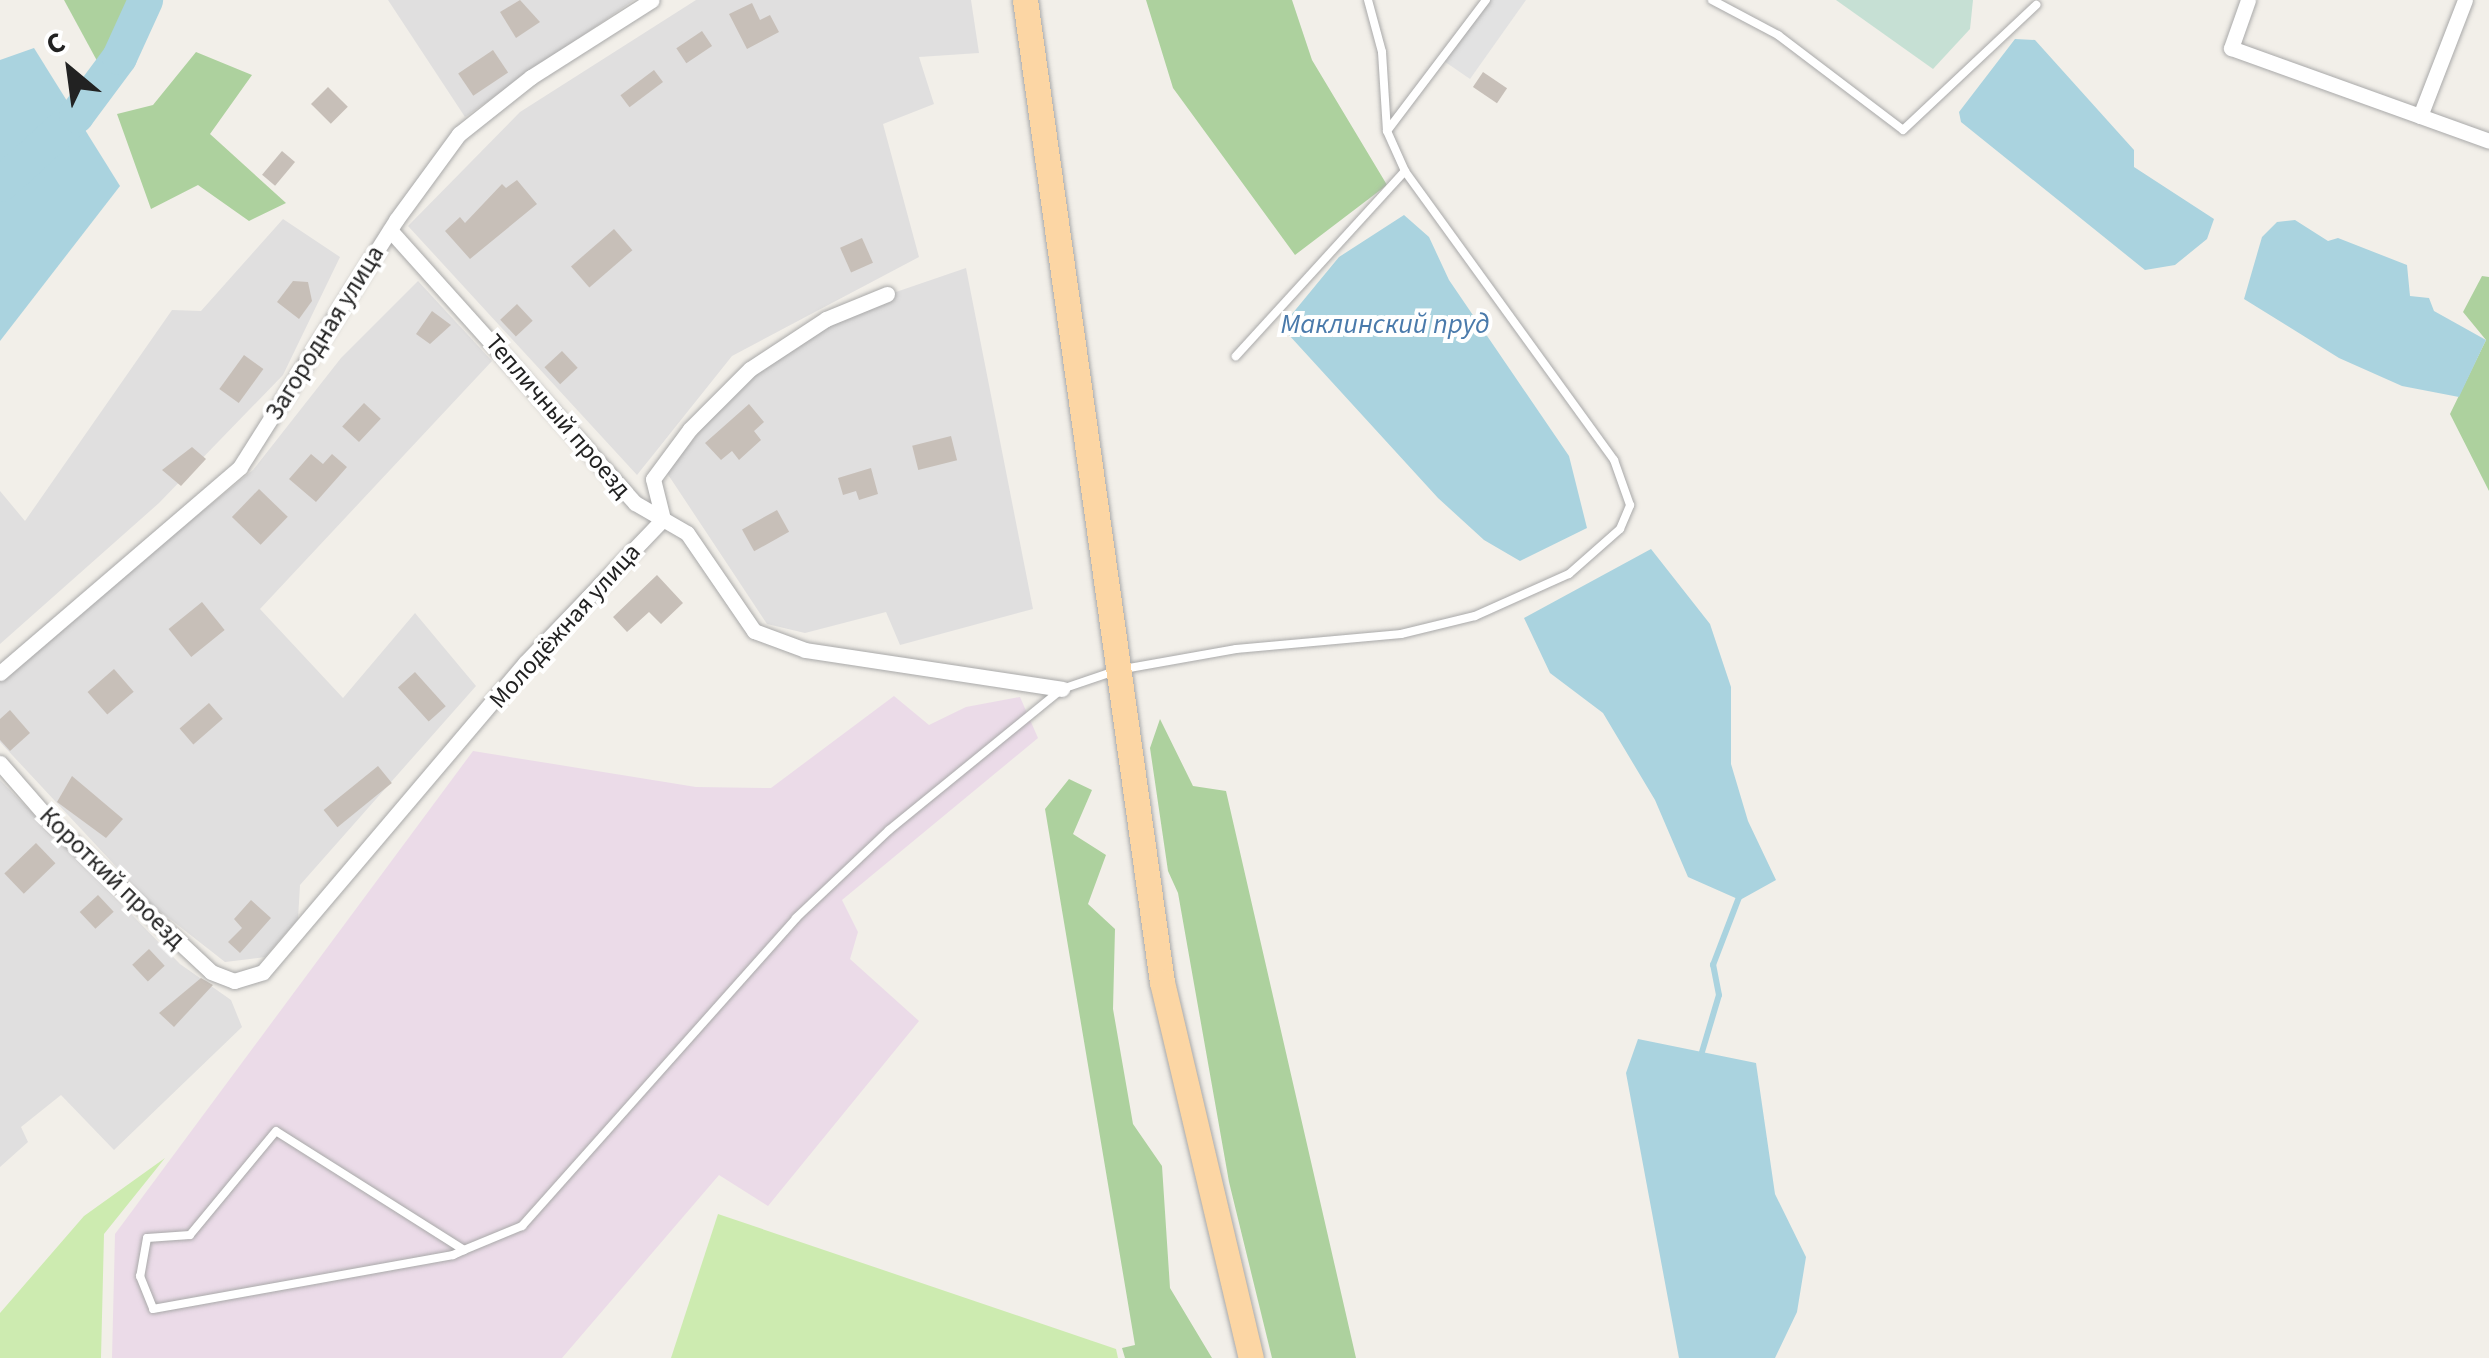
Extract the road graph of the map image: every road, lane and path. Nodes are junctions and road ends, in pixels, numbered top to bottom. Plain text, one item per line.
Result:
1 (652, 0) edge
2 (1025, 0) edge
3 (1368, 0) edge
4 (1486, 0) edge
5 (1712, 0) edge
6 (2248, 0) edge
7 (2465, 0) edge
8 (2036, 6) dead end
9 (2420, 116) junction
10 (1387, 131) junction
11 (2489, 141) edge
12 (1406, 171) junction
13 (390, 230) junction
14 (887, 294) dead end
15 (1236, 356) dead end
16 (663, 519) junction
17 (1118, 670) junction
18 (0, 673) edge
19 (1062, 689) junction
20 (0, 763) edge
21 (234, 981) joint
22 (464, 1250) junction
23 (1252, 1358) edge

1 - 13 street, Загородная улица
2 - 17 main road
3 - 10 lane
4 - 10 lane
5 - 8 lane
6 - 9 street
7 - 9 street
9 - 11 street
10 - 12 lane
12 - 15 lane
12 - 17 lane
13 - 16 street, Тепличный проезд
13 - 18 street, Загородная улица
14 - 16 street
16 - 19 street, Тепличный проезд
16 - 21 street, Молодёжная улица
17 - 19 lane
17 - 23 main road
19 - 22 lane
20 - 21 street, Короткий проезд
22 - 22 lane

